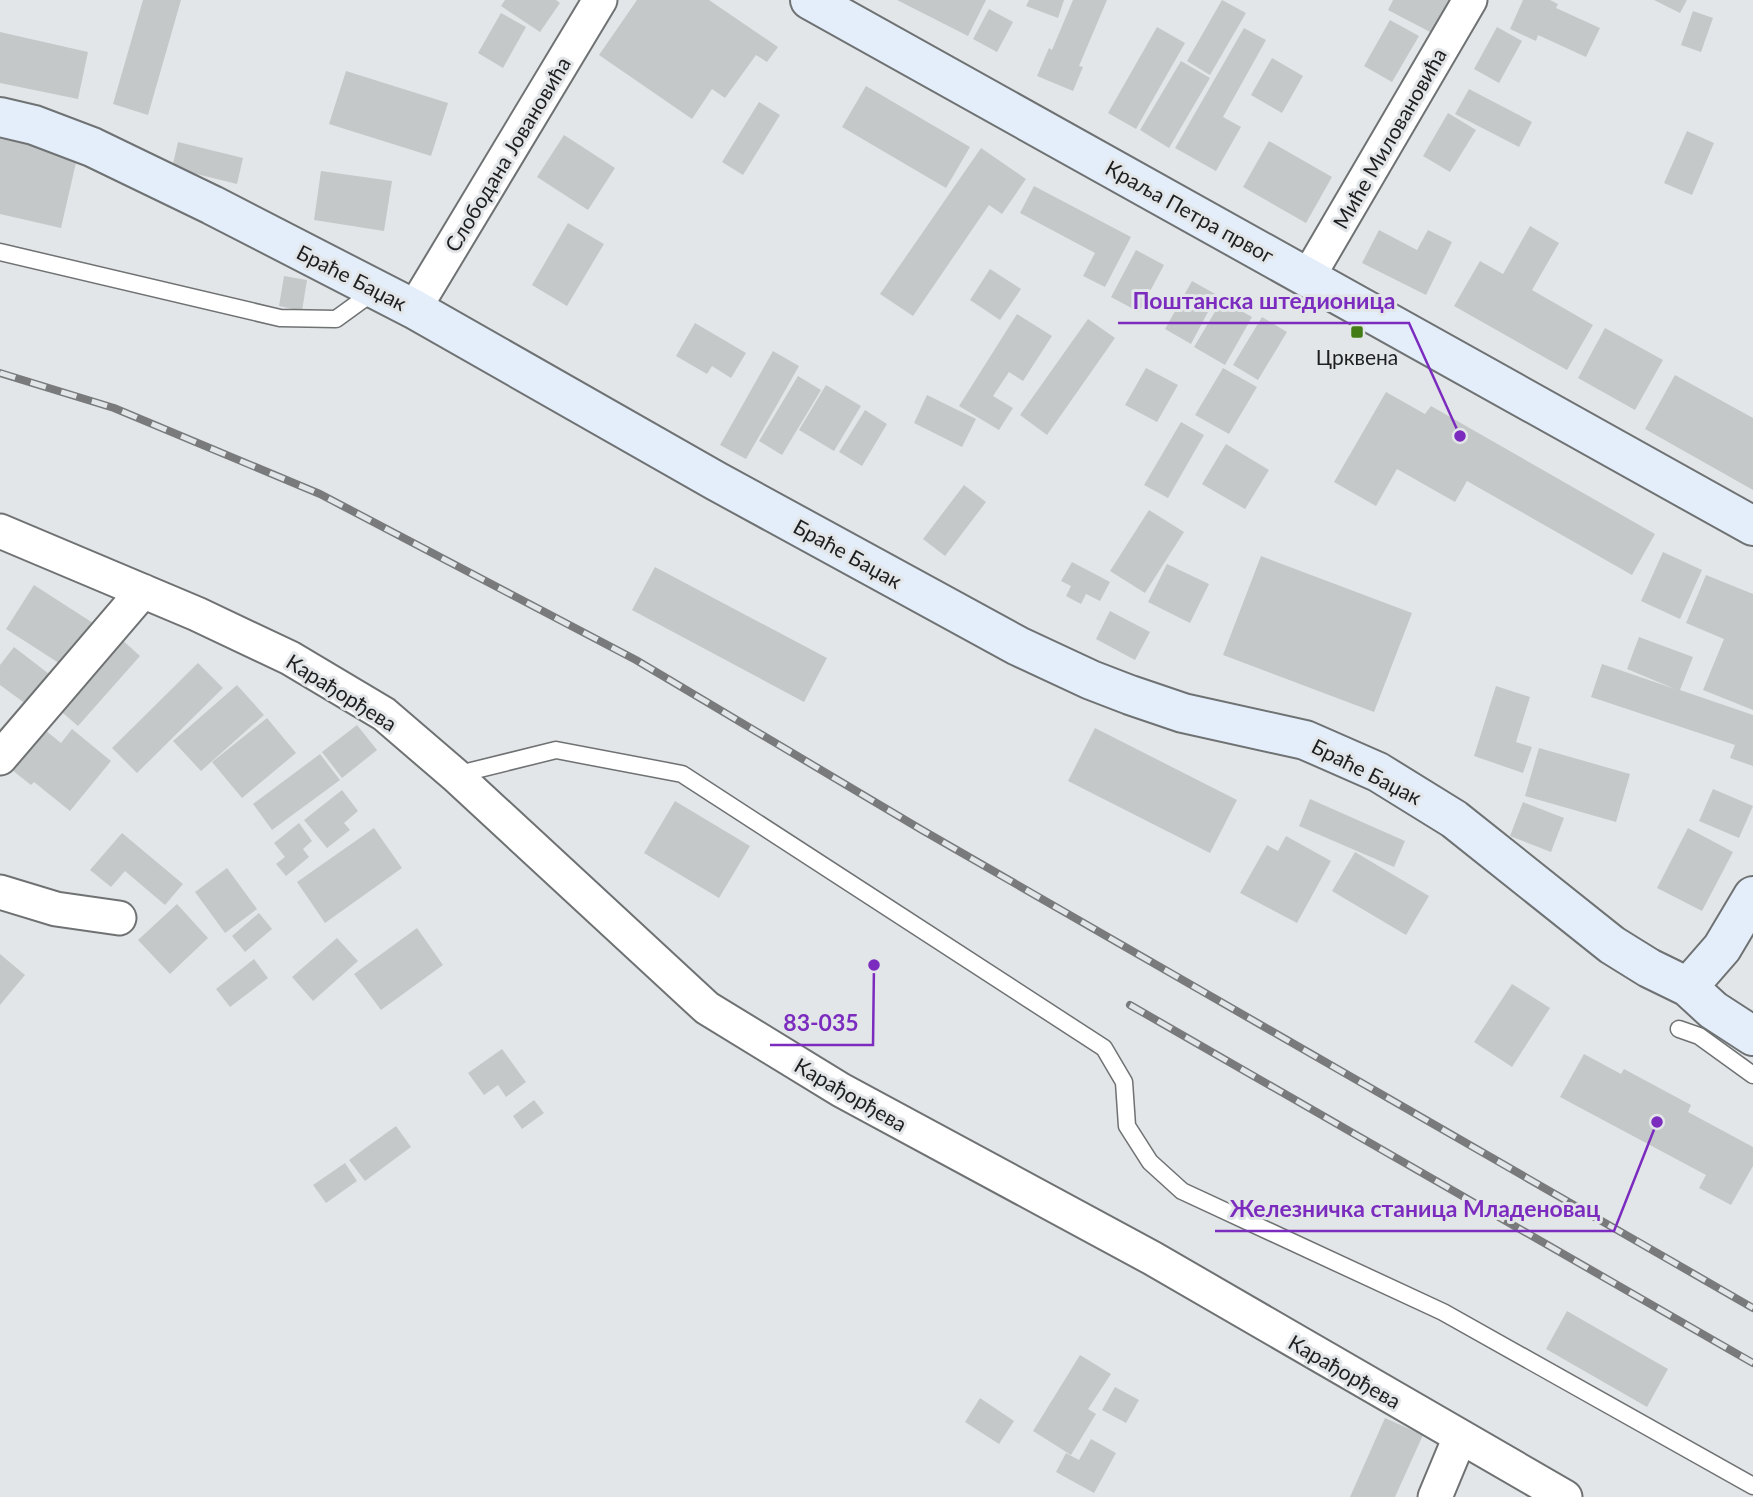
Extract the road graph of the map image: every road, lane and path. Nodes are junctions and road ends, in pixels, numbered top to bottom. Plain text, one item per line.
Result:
1 (600, 0) edge
2 (810, 0) edge
3 (1470, 0) edge
4 (0, 117) edge
5 (0, 252) edge
6 (1308, 277) junction
7 (377, 290) junction
8 (414, 309) junction
9 (1753, 526) edge
10 (0, 531) edge
11 (143, 591) junction
12 (0, 758) edge
13 (455, 775) junction
14 (0, 892) edge
15 (1753, 896) edge
16 (118, 918) dead end
17 (1688, 987) junction
18 (1753, 1004) edge
19 (1679, 1029) dead end
20 (1753, 1036) edge
21 (1753, 1074) edge
22 (1460, 1437) junction
23 (1753, 1486) edge
24 (1435, 1497) edge
25 (1565, 1497) edge

1 - 8 street, Слободана Јовановића
2 - 6 street, Краља Петра првог
3 - 6 street, Миће Миловановића
4 - 7 street, Браће Баџак
5 - 7 lane
6 - 9 street, Краља Петра првог
7 - 8 street, Браће Баџак
8 - 17 street, Браће Баџак
10 - 11 street, Карађорђева
11 - 12 street
11 - 13 street, Карађорђева
13 - 22 street, Карађорђева
13 - 23 lane
14 - 16 street
15 - 17 street
17 - 18 street, Браће Баџак
17 - 20 street, Браће Баџак
19 - 21 lane
22 - 24 street
22 - 25 street, Карађорђева

